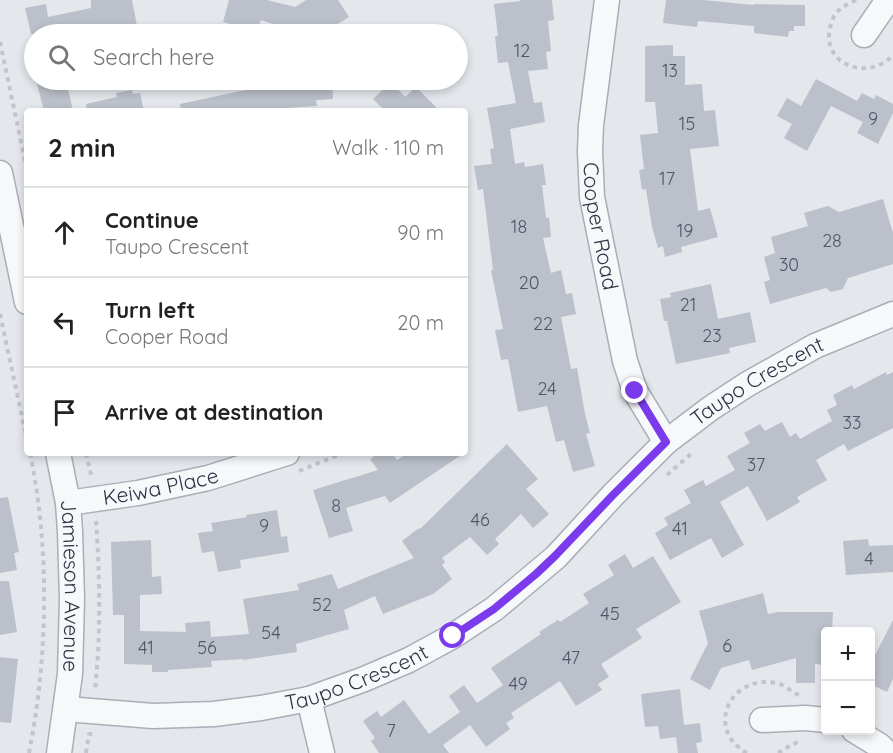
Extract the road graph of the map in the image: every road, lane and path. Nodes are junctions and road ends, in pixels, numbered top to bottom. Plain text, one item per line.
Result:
1 (607, 0) edge
2 (888, 0) edge
3 (864, 35) dead end
4 (0, 42) edge
5 (24, 156) edge
6 (0, 173) edge
7 (20, 232) edge
8 (24, 272) edge
9 (0, 314) edge
10 (893, 314) edge
11 (24, 426) edge
12 (666, 442) junction
13 (30, 456) edge
14 (59, 456) edge
15 (87, 456) edge
16 (278, 456) edge
17 (88, 484) dead end
18 (68, 503) junction
19 (96, 521) dead end
20 (105, 691) dead end
21 (309, 699) junction
22 (66, 709) junction
23 (762, 720) dead end
24 (821, 720) edge
25 (89, 734) dead end
26 (862, 735) edge
27 (803, 740) dead end
28 (28, 753) edge
29 (59, 753) edge
30 (86, 753) edge
31 (322, 753) edge
32 (778, 753) edge
33 (887, 753) edge

1 - 12 street, Cooper Road
2 - 3 street
4 - 5 path
6 - 7 street
7 - 8 street
9 - 11 path
10 - 12 street, Taupo Crescent
12 - 21 street, Taupo Crescent
13 - 28 path
14 - 18 street, Jamieson Avenue
15 - 17 path
16 - 18 street, Keiwa Place
18 - 22 street, Jamieson Avenue
19 - 20 path
21 - 22 street, Taupo Crescent
21 - 31 street
22 - 29 street, Jamieson Avenue
23 - 24 street
25 - 30 path
26 - 33 street
27 - 32 path

